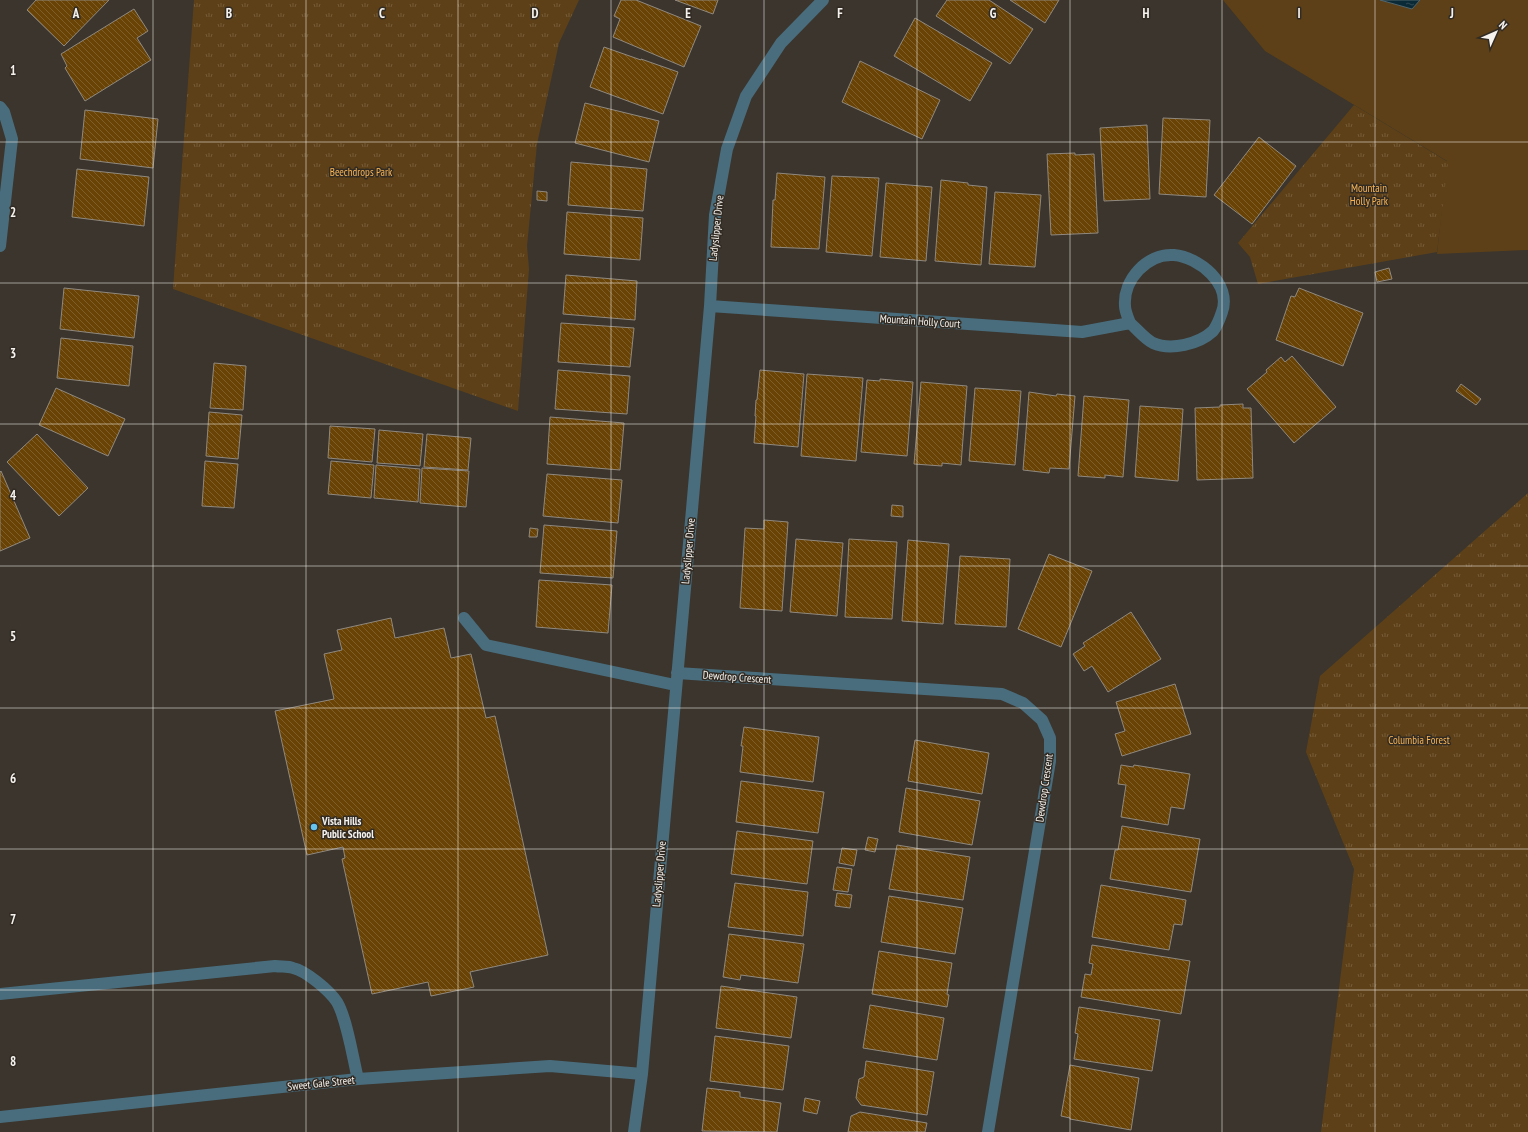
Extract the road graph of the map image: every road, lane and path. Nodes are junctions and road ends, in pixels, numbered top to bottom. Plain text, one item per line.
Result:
1 (823, 0) edge
2 (0, 107) edge
3 (0, 246) edge
4 (710, 306) junction
5 (1130, 323) junction
6 (464, 618) dead end
7 (676, 679) junction
8 (0, 994) edge
9 (642, 1074) junction
10 (358, 1079) junction
11 (0, 1118) edge
12 (634, 1132) edge
13 (988, 1132) edge

1 - 4 street, Ladyslipper Drive
2 - 3 street
4 - 5 street, Mountain Holly Court
4 - 7 street, Ladyslipper Drive
5 - 5 street
6 - 7 street, Dewdrop Crescent
7 - 9 street, Ladyslipper Drive
7 - 13 street, Dewdrop Crescent
8 - 10 street
9 - 10 street, Sweet Gale Street
9 - 12 street, Ladyslipper Drive
10 - 11 street, Sweet Gale Street

